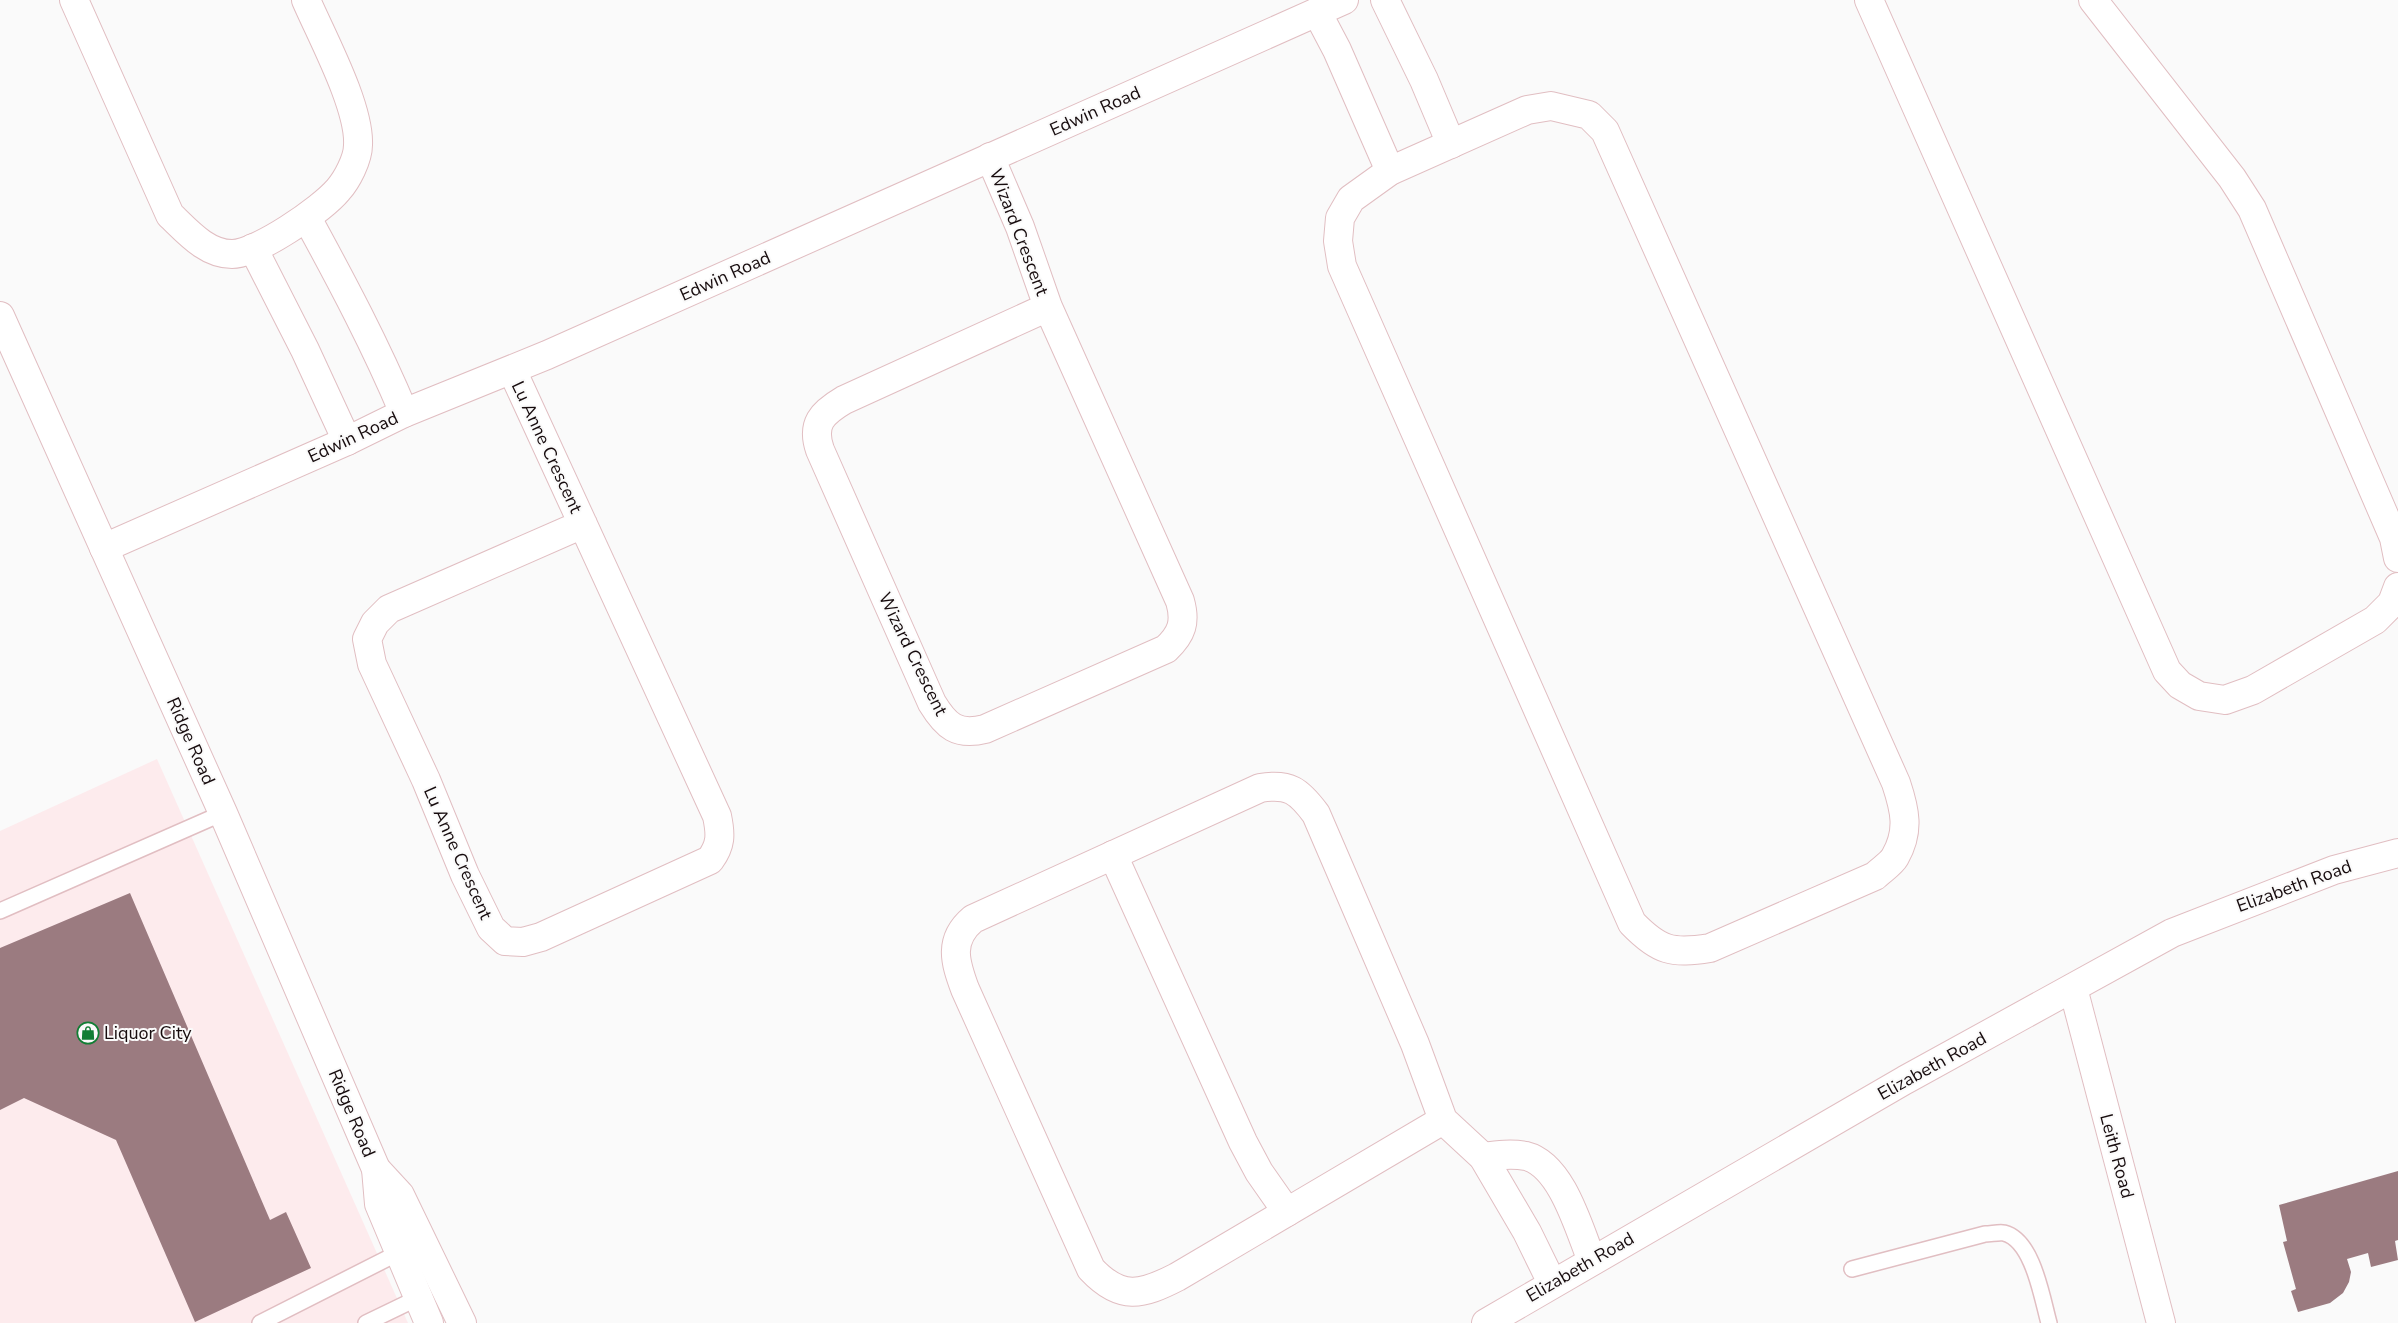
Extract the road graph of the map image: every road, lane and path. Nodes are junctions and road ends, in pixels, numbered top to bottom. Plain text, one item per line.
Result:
1 (74, 0) edge
2 (306, 0) edge
3 (1344, 0) edge
4 (1385, 0) edge
5 (1869, 0) edge
6 (2093, 0) edge
7 (1317, 12) junction
8 (1451, 144) junction
9 (990, 157) junction
10 (1390, 171) junction
11 (307, 218) junction
12 (253, 248) junction
13 (1048, 307) junction
14 (0, 316) edge
15 (512, 370) junction
16 (404, 413) junction
17 (347, 441) junction
18 (583, 524) junction
19 (104, 548) junction
20 (2398, 558) edge
21 (2398, 587) edge
22 (223, 813) junction
23 (2398, 852) edge
24 (1112, 855) junction
25 (0, 912) edge
26 (2073, 988) junction
27 (1443, 1120) junction
28 (1483, 1157) junction
29 (1287, 1212) junction
30 (410, 1247) junction
31 (1592, 1261) junction
32 (1852, 1269) dead end
33 (1552, 1283) junction
34 (443, 1285) junction
35 (418, 1298) junction
36 (260, 1323) edge
37 (366, 1323) edge
38 (429, 1323) edge
39 (462, 1323) edge
40 (1486, 1323) edge
41 (2049, 1323) edge
42 (2161, 1323) edge

1 - 12 street
2 - 11 street
3 - 7 street, Edwin Road
4 - 8 street
5 - 21 street
6 - 20 street
7 - 9 street, Edwin Road
7 - 10 street
8 - 10 street
8 - 10 street
9 - 13 street, Wizard Crescent
9 - 15 street, Edwin Road
11 - 12 street
11 - 16 street
12 - 17 street
13 - 13 street, Wizard Crescent
14 - 19 street, Ridge Road
15 - 16 street, Edwin Road
15 - 18 street, Lu Anne Crescent
16 - 17 street, Edwin Road
17 - 19 street, Edwin Road
18 - 18 street, Lu Anne Crescent
19 - 22 street, Ridge Road
22 - 25 lane
22 - 30 street, Ridge Road
23 - 26 street, Elizabeth Road
24 - 27 street
24 - 29 street
24 - 29 street
26 - 31 street, Elizabeth Road
26 - 42 street, Leith Road
27 - 28 street
27 - 29 street
28 - 31 street
28 - 33 street
30 - 34 street, Ridge Road
30 - 35 street, Ridge Road
30 - 36 lane
31 - 33 street, Elizabeth Road
32 - 41 lane
33 - 40 street, Elizabeth Road
34 - 35 lane
34 - 39 street, Ridge Road
35 - 37 lane
35 - 38 street, Ridge Road

